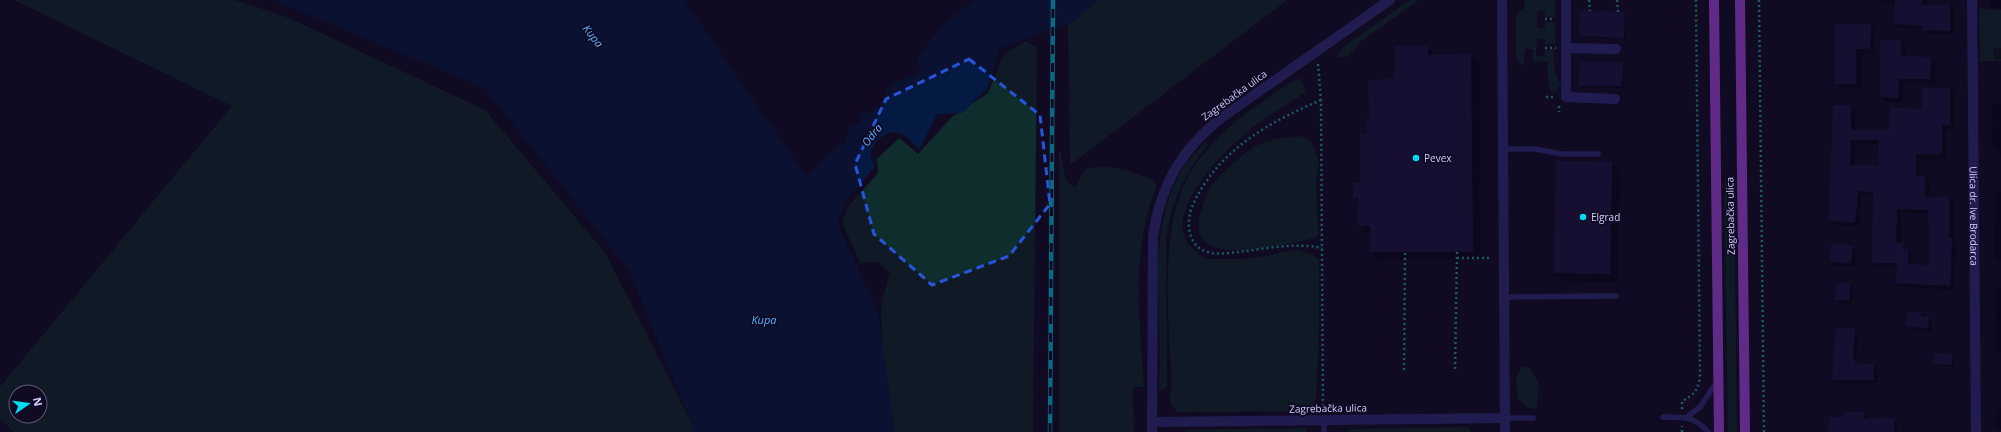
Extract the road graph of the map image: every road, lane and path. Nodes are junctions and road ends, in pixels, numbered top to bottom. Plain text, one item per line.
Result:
1 (1390, 0) edge
2 (1502, 0) edge
3 (1566, 0) edge
4 (1589, 0) edge
5 (1617, 0) edge
6 (1696, 0) edge
7 (1714, 0) edge
8 (1740, 0) edge
9 (1759, 0) edge
10 (1972, 0) edge
11 (1590, 11) dead end
12 (1618, 12) dead end
13 (1566, 48) junction
14 (1616, 48) dead end
15 (1316, 52) junction
16 (1558, 97) dead end
17 (1546, 98) dead end
18 (1615, 99) dead end
19 (1321, 100) junction
20 (1503, 149) junction
21 (1598, 154) dead end
22 (1322, 248) junction
23 (1405, 252) dead end
24 (1457, 252) dead end
25 (1457, 258) junction
26 (1492, 258) dead end
27 (1616, 296) dead end
28 (1504, 297) junction
29 (1455, 369) dead end
30 (1404, 370) dead end
31 (1719, 378) junction
32 (1663, 417) dead end
33 (1685, 417) junction
34 (1505, 418) junction
35 (1533, 418) dead end
36 (1324, 420) junction
37 (1152, 427) edge
38 (1324, 432) edge
39 (1505, 432) edge
40 (1682, 432) edge
41 (1708, 432) edge
42 (1719, 432) edge
43 (1745, 432) edge
44 (1764, 432) edge
45 (1976, 432) edge

1 - 15 street, Zagrebačka ulica
2 - 20 street
3 - 13 street
4 - 11 path
5 - 12 path
6 - 33 path
7 - 31 main road, Zagrebačka ulica
8 - 43 main road, Zagrebačka ulica
9 - 44 path
10 - 45 street, Ulica dr. Ive Brodarca
13 - 14 street
13 - 18 street
15 - 19 path
15 - 37 street, Zagrebačka ulica
16 - 17 path
19 - 22 path
19 - 22 path
20 - 21 lane
20 - 28 street
22 - 36 path
23 - 30 path
24 - 25 path
25 - 26 path
25 - 29 path
27 - 28 lane
28 - 34 street
31 - 33 lane
31 - 42 main road, Zagrebačka ulica
32 - 33 lane
33 - 40 path
33 - 41 lane
34 - 35 lane
34 - 36 street, Zagrebačka ulica
34 - 39 street
36 - 37 street, Zagrebačka ulica
36 - 38 lane

